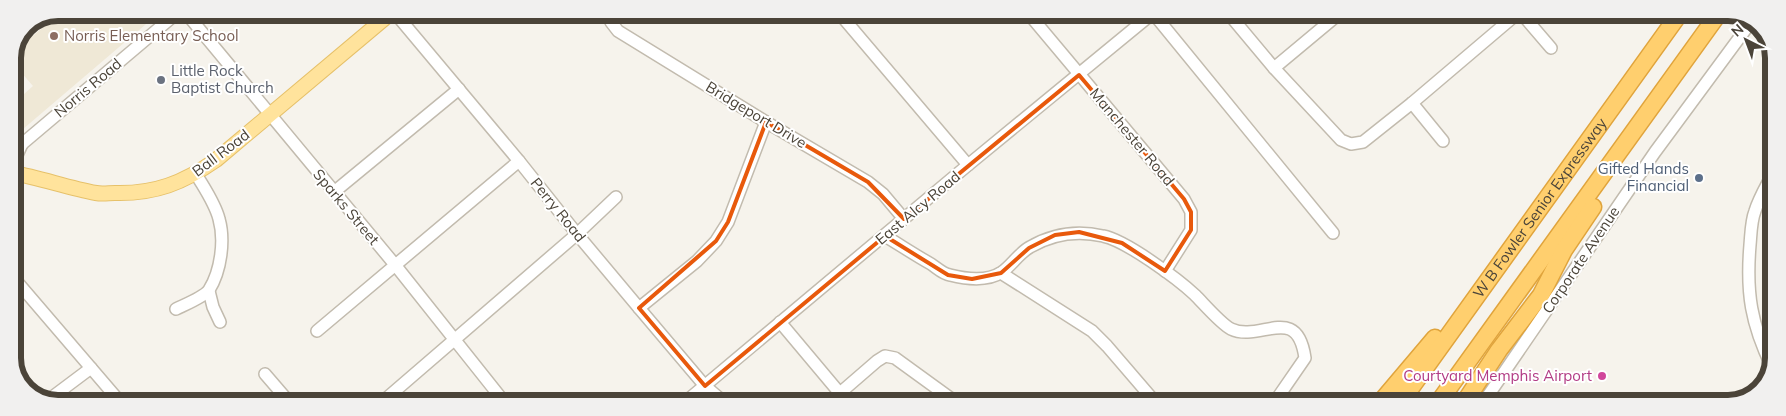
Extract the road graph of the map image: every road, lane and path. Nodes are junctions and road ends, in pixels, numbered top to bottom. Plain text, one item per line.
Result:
1 (167, 21) edge
2 (193, 21) edge
3 (382, 21) edge
4 (403, 21) edge
5 (611, 21) edge
6 (845, 21) edge
7 (1035, 21) edge
8 (1143, 21) edge
9 (1160, 21) edge
10 (1235, 21) edge
11 (1330, 21) edge
12 (1509, 21) edge
13 (1526, 21) edge
14 (1674, 21) edge
15 (1713, 21) edge
16 (1747, 27) edge
17 (1551, 48) dead end
18 (1684, 62) junction
19 (1274, 68) junction
20 (1079, 74) junction
21 (459, 89) junction
22 (1412, 103) junction
23 (270, 115) junction
24 (766, 122) junction
25 (1443, 141) dead end
26 (21, 142) edge
27 (519, 161) junction
28 (968, 165) junction
29 (196, 174) junction
30 (21, 175) edge
31 (1765, 189) edge
32 (334, 192) junction
33 (616, 197) dead end
34 (904, 219) junction
35 (1333, 232) dead end
36 (577, 234) junction
37 (885, 236) junction
38 (396, 266) junction
39 (1165, 271) junction
40 (1001, 273) junction
41 (21, 286) edge
42 (208, 291) junction
43 (1470, 307) junction
44 (639, 308) junction
45 (176, 309) dead end
46 (220, 322) dead end
47 (780, 322) junction
48 (317, 331) dead end
49 (454, 341) junction
50 (1765, 352) edge
51 (91, 368) junction
52 (265, 374) dead end
53 (705, 386) junction
54 (840, 393) joint
55 (56, 395) edge
56 (114, 395) edge
57 (283, 395) edge
58 (389, 395) edge
59 (498, 395) edge
60 (694, 395) edge
61 (716, 395) edge
62 (946, 395) edge
63 (1149, 395) edge
64 (1280, 395) edge
65 (1387, 395) edge
66 (1406, 395) edge
67 (1444, 395) edge
68 (1469, 395) edge
69 (1488, 395) edge

1 - 26 street, Norris Road
2 - 23 street, Sparks Street
3 - 23 main road, Ball Road
4 - 21 street, Perry Road
5 - 24 street, Bridgeport Drive
6 - 28 street
7 - 20 street, Manchester Road
8 - 20 street, East Alcy Road
9 - 35 street
10 - 19 street
11 - 19 street
12 - 22 street
13 - 17 street
14 - 43 highway, W B Fowler Senior Expressway
15 - 18 highway, W B Fowler Senior Expressway
16 - 69 street, Corporate Avenue
18 - 67 highway, W B Fowler Senior Expressway
18 - 68 highway
19 - 22 street
20 - 28 street, East Alcy Road
20 - 39 street, Manchester Road
21 - 27 street, Perry Road
21 - 32 street
22 - 25 street
23 - 29 main road, Ball Road
23 - 32 street, Sparks Street
24 - 34 street, Bridgeport Drive
24 - 44 street
27 - 36 street, Perry Road
27 - 38 street
28 - 34 street, East Alcy Road
29 - 30 main road, Ball Road
29 - 42 street
31 - 50 street
32 - 38 street, Sparks Street
33 - 36 street
34 - 37 street, East Alcy Road
36 - 44 street, Perry Road
36 - 49 street
37 - 40 street
37 - 47 street, East Alcy Road
38 - 48 street
38 - 49 street, Sparks Street
39 - 40 street
39 - 64 street
40 - 63 street
41 - 51 street
42 - 45 street
42 - 46 street
43 - 65 highway
43 - 66 highway, W B Fowler Senior Expressway
44 - 53 street, Perry Road
47 - 53 street, East Alcy Road
47 - 54 street
49 - 58 street
49 - 59 street, Sparks Street
51 - 55 street
51 - 56 street
52 - 57 street
53 - 60 street, East Alcy Road
53 - 61 street, Perry Road
54 - 62 street

